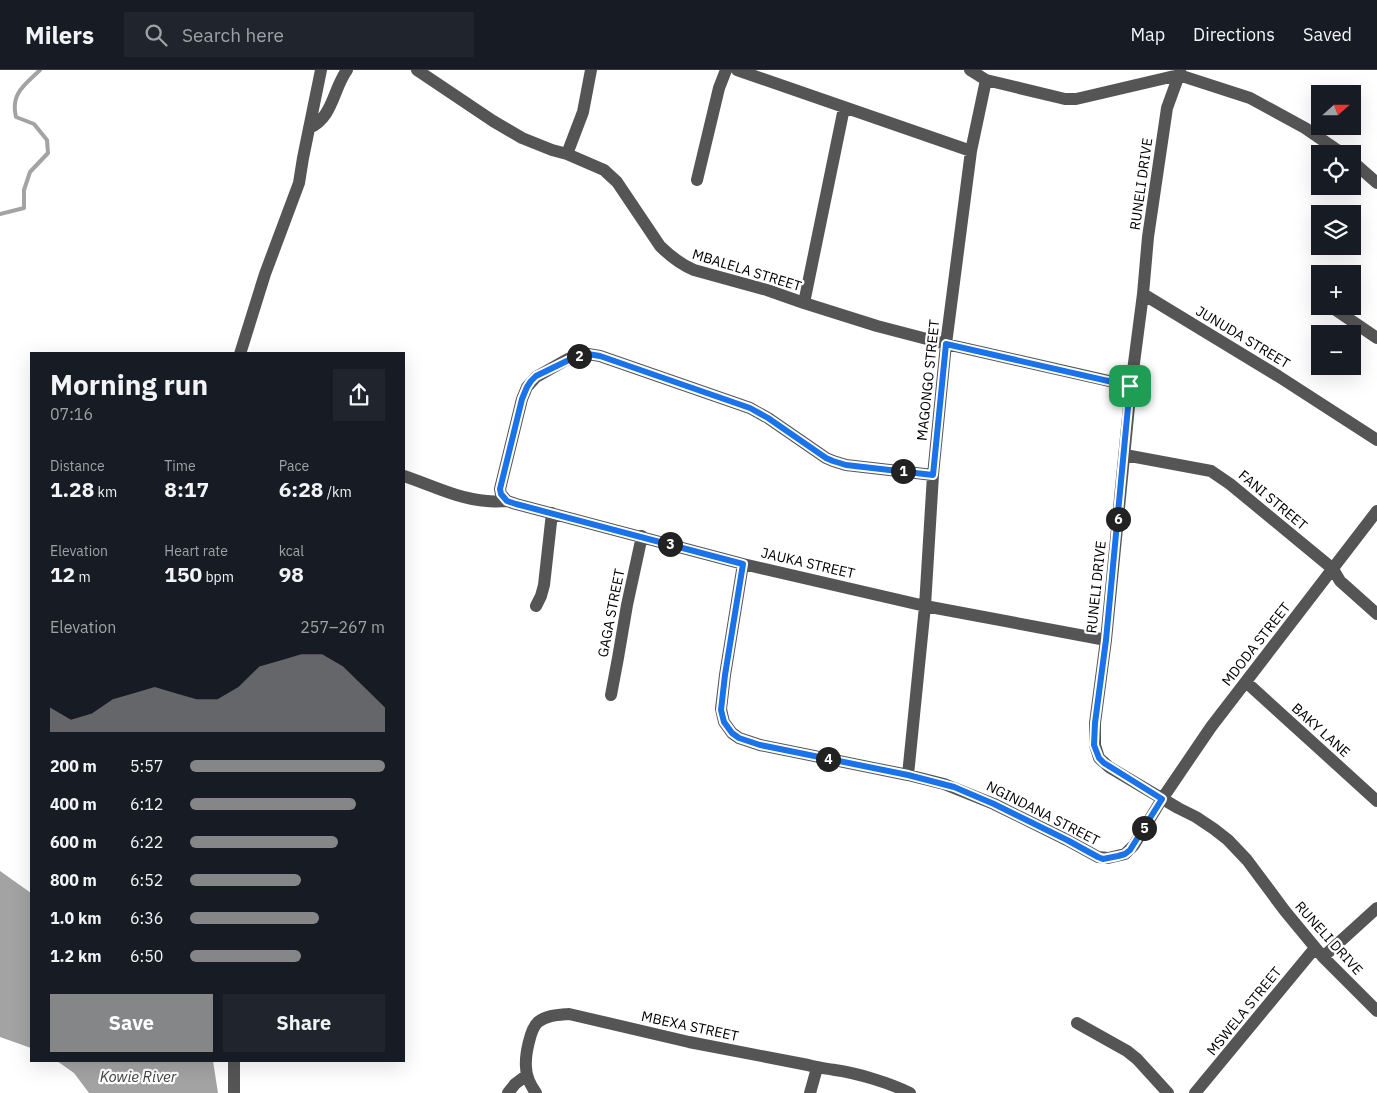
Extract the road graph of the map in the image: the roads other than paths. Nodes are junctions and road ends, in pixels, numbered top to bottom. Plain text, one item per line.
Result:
1 (321, 70) edge
2 (347, 70) edge
3 (417, 70) edge
4 (591, 70) edge
5 (726, 70) edge
6 (737, 70) edge
7 (970, 70) edge
8 (1179, 73) edge
9 (986, 80) junction
10 (844, 108) junction
11 (309, 128) junction
12 (1330, 145) edge
13 (971, 151) junction
14 (567, 154) junction
15 (1361, 170) edge
16 (697, 180) dead end
17 (1377, 183) edge
18 (1143, 294) junction
19 (804, 303) junction
20 (1343, 315) edge
21 (1377, 338) edge
22 (946, 344) junction
23 (241, 352) edge
24 (1130, 386) junction
25 (1377, 440) edge
26 (1125, 455) junction
27 (933, 475) junction
28 (405, 476) edge
29 (507, 501) junction
30 (1377, 511) edge
31 (552, 514) junction
32 (642, 536) junction
33 (743, 564) junction
34 (1333, 569) junction
35 (536, 606) dead end
36 (925, 606) junction
37 (1377, 614) edge
38 (1106, 640) junction
39 (1246, 682) junction
40 (611, 695) dead end
41 (908, 775) junction
42 (1162, 799) junction
43 (1377, 801) edge
44 (1377, 908) edge
45 (1319, 952) junction
46 (1377, 1011) edge
47 (1077, 1023) dead end
48 (234, 1062) edge
49 (817, 1068) junction
50 (527, 1075) junction
51 (234, 1093) edge
52 (508, 1093) edge
53 (536, 1093) edge
54 (810, 1093) edge
55 (910, 1093) edge
56 (1168, 1093) edge
57 (1195, 1093) edge

1 - 11 street
2 - 11 street
3 - 14 street, MBALELA STREET
4 - 14 street
5 - 16 street
6 - 10 street
7 - 9 street
8 - 9 street
8 - 12 street
8 - 18 street, RUNELI DRIVE
9 - 13 street, MAGONGO STREET
10 - 13 street
10 - 19 street
11 - 23 street
13 - 22 street, MAGONGO STREET
14 - 19 street, MBALELA STREET
15 - 17 street
18 - 24 street, RUNELI DRIVE
18 - 25 street, JUNUDA STREET
19 - 22 street, MBALELA STREET
20 - 21 street
22 - 24 street, MBALELA STREET
22 - 27 street, MAGONGO STREET
24 - 26 street, RUNELI DRIVE
26 - 34 street, FANI STREET
26 - 38 street, RUNELI DRIVE
27 - 29 street
27 - 36 street, MAGONGO STREET
28 - 29 street, JAUKA STREET
29 - 31 street, JAUKA STREET
30 - 34 street, MDODA STREET
31 - 32 street, JAUKA STREET
31 - 35 street
32 - 33 street, JAUKA STREET
32 - 40 street, GAGA STREET
33 - 36 street, JAUKA STREET
33 - 41 street, NGINDANA STREET
34 - 37 street, FANI STREET
34 - 39 street, MDODA STREET
36 - 38 street, JAUKA STREET
36 - 41 street, MAGONGO STREET
38 - 42 street, RUNELI DRIVE
39 - 42 street, MDODA STREET
39 - 43 street, BAKY LANE
41 - 42 street, NGINDANA STREET
42 - 45 street, RUNELI DRIVE
44 - 45 street, MSWELA STREET
45 - 46 street, RUNELI DRIVE
45 - 57 street, MSWELA STREET
47 - 56 street
48 - 51 street
49 - 50 street, MBEXA STREET
49 - 54 street
49 - 55 street, MBEXA STREET
50 - 52 street
50 - 53 street, MBEXA STREET

